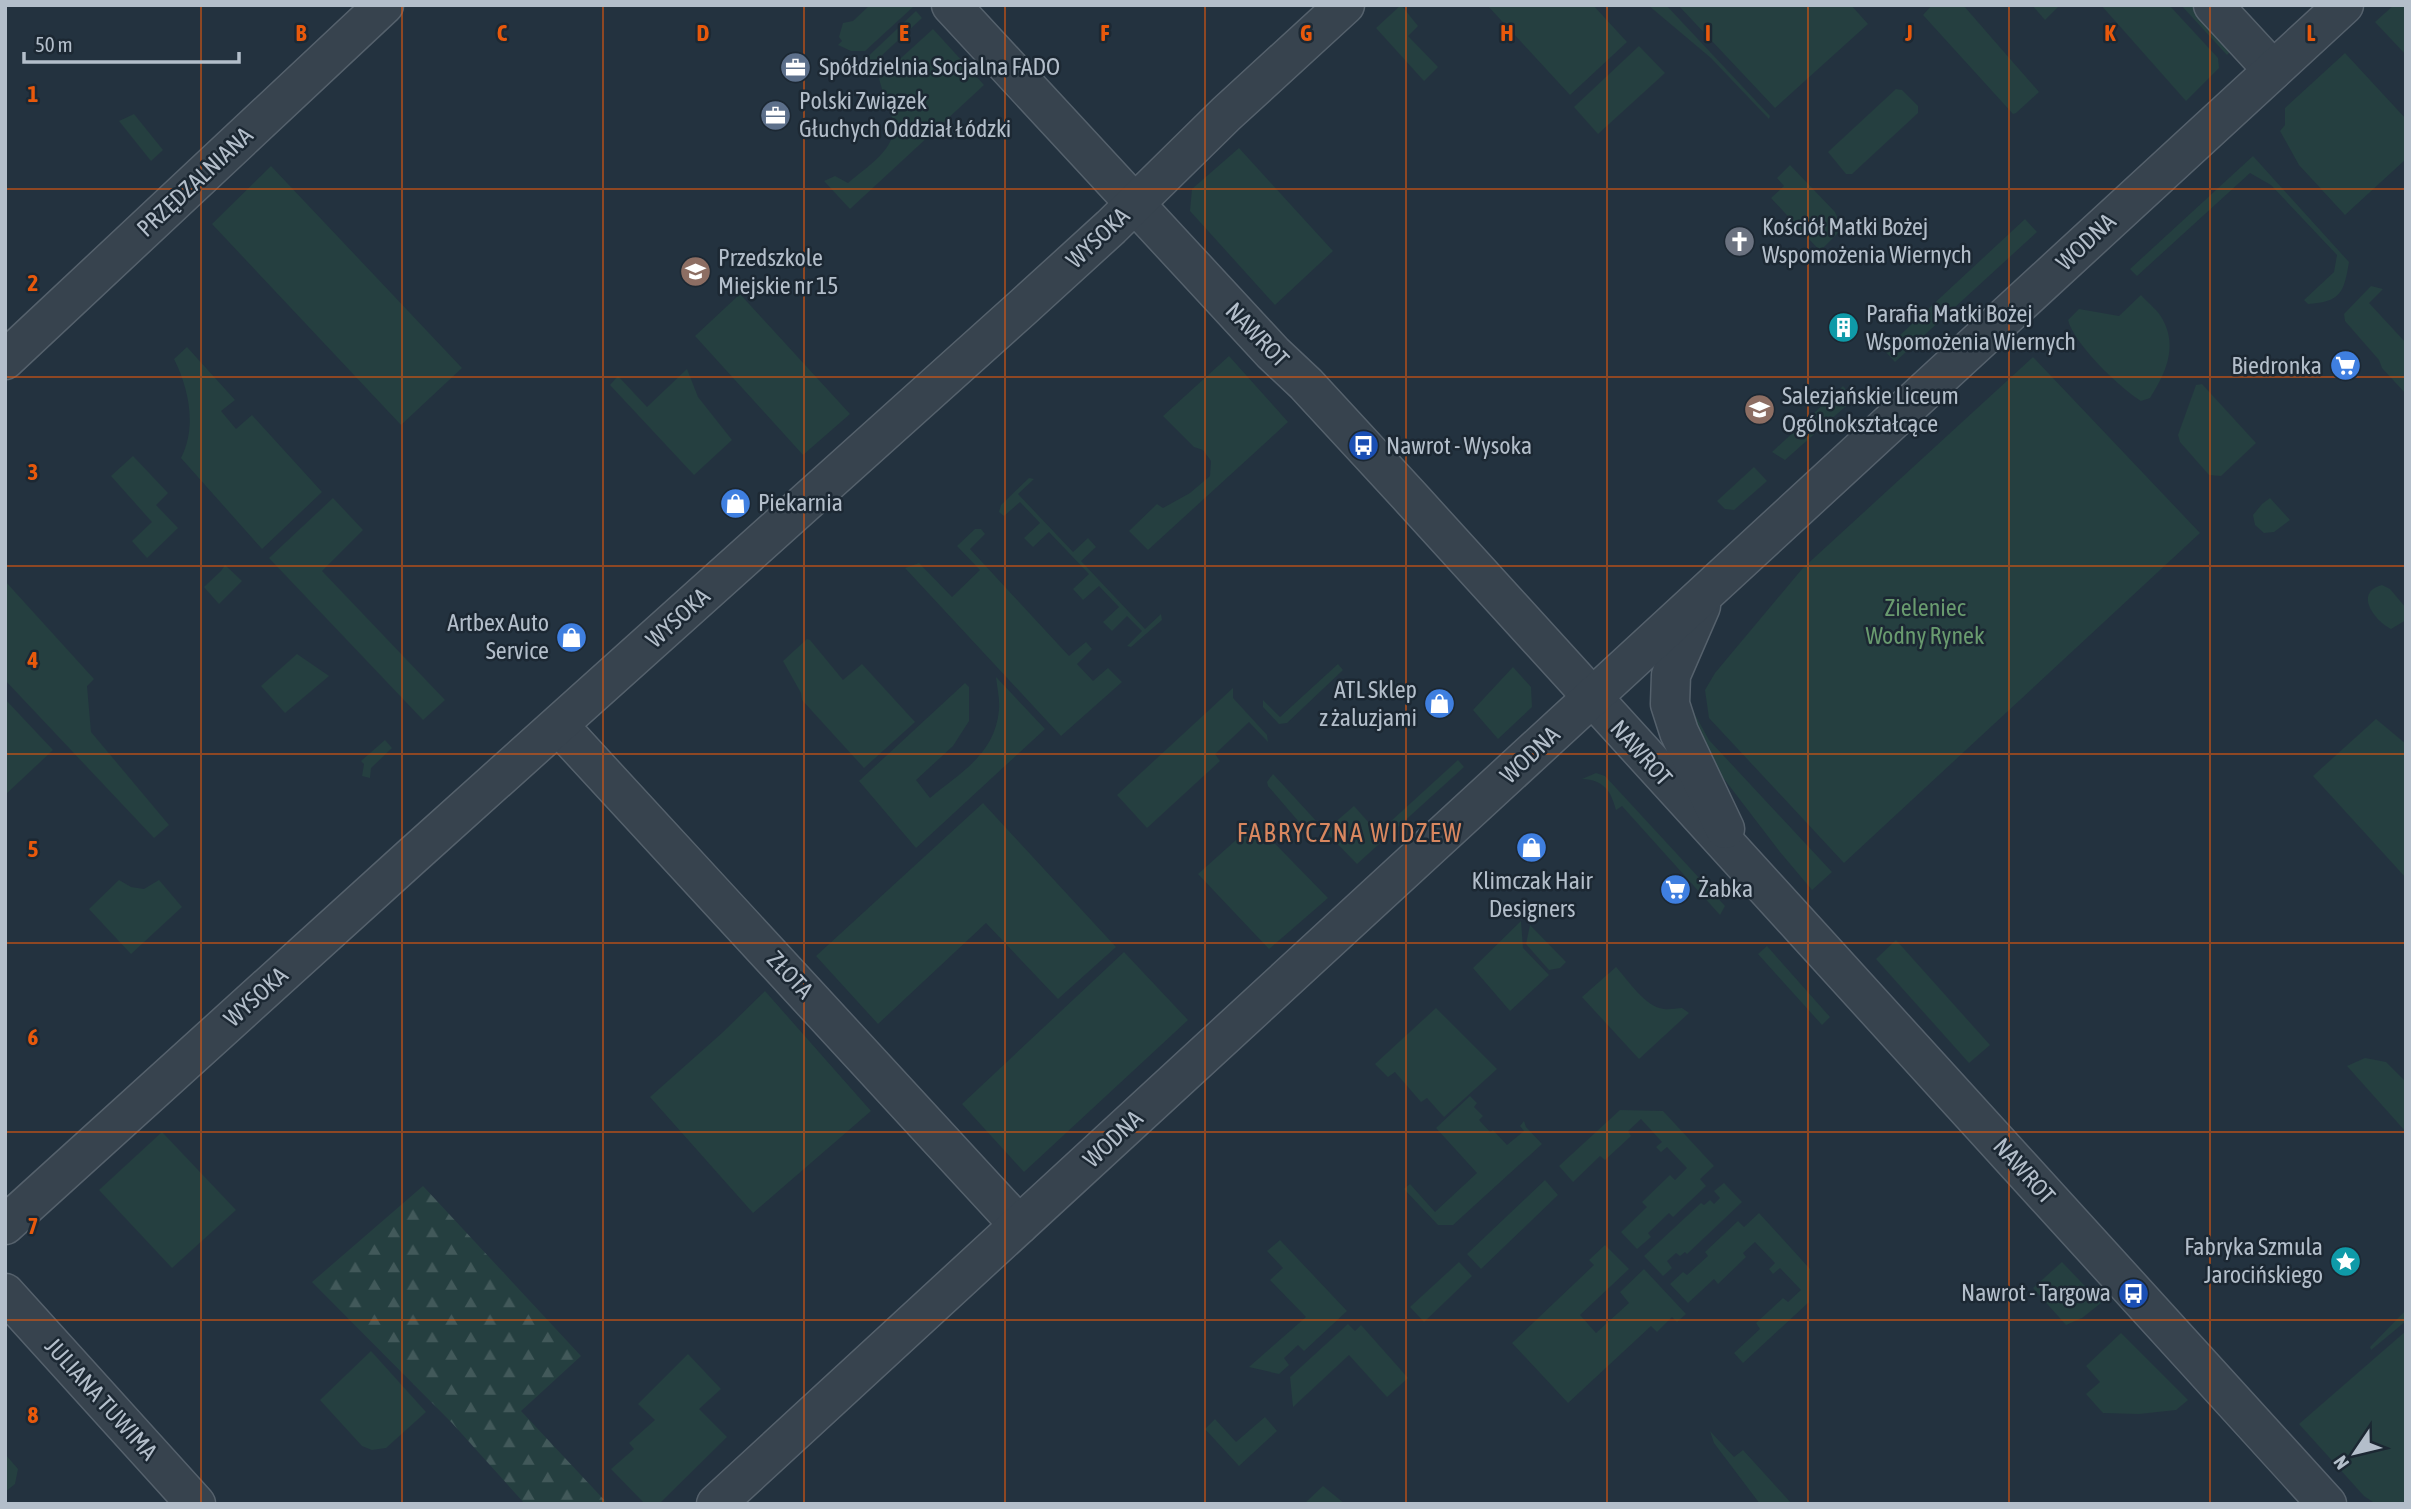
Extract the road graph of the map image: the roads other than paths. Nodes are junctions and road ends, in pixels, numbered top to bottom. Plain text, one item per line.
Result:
1 (384, 5) edge
2 (951, 5) edge
3 (1345, 5) edge
4 (2213, 5) edge
5 (2344, 5) edge
6 (2273, 70) junction
7 (1134, 204) junction
8 (5, 360) edge
9 (1707, 591) junction
10 (1591, 698) junction
11 (559, 726) junction
12 (1736, 857) junction
13 (5, 1225) edge
14 (1019, 1225) junction
15 (5, 1293) edge
16 (2329, 1499) edge
17 (197, 1504) edge
18 (716, 1504) edge

1 - 8 street, PRZĘDZALNIANA
2 - 7 street, NAWROT
3 - 7 street, WYSOKA
4 - 6 street
5 - 6 street, WODNA
6 - 9 street, WODNA
7 - 10 street, NAWROT
7 - 11 street, WYSOKA
9 - 10 street, WODNA
9 - 12 street
10 - 12 street, NAWROT
10 - 14 street, WODNA
11 - 13 street, WYSOKA
11 - 14 street, ZŁOTA
12 - 16 street, NAWROT
14 - 18 street, WODNA
15 - 17 street, JULIANA TUWIMA

